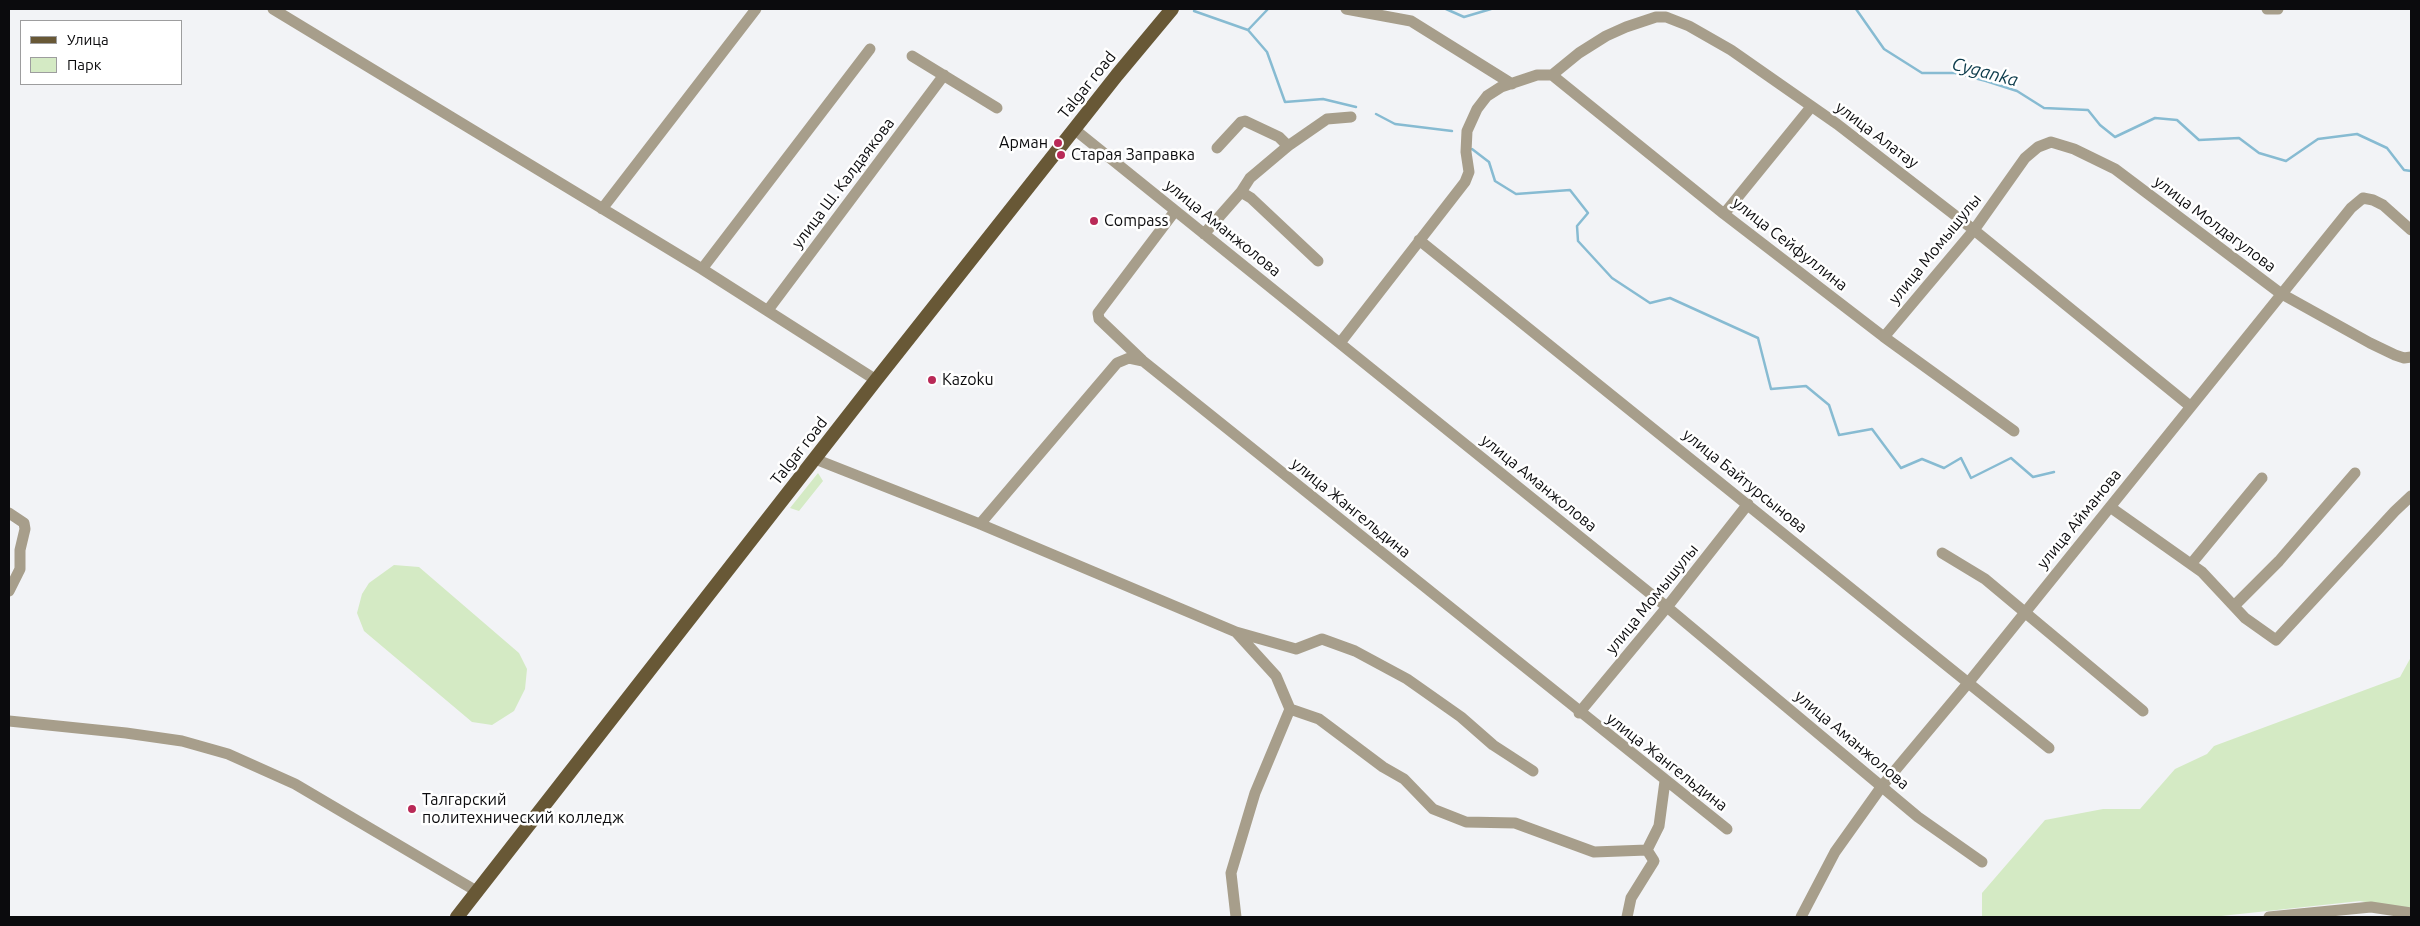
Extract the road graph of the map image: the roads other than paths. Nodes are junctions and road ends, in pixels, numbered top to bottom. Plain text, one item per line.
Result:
1 (272, 9) edge
2 (756, 9) edge
3 (1172, 9) edge
4 (1346, 9) edge
5 (2267, 9) edge
6 (2278, 9) edge
7 (870, 49) dead end
8 (912, 56) dead end
9 (944, 75) junction
10 (1552, 75) junction
11 (1512, 84) junction
12 (1811, 107) junction
13 (998, 108) dead end
14 (1351, 117) dead end
15 (1074, 129) junction
16 (1288, 146) junction
17 (1217, 148) dead end
18 (2008, 179) joint
19 (1241, 192) junction
20 (602, 209) junction
21 (1175, 211) junction
22 (1724, 214) junction
23 (1974, 230) junction
24 (2411, 230) edge
25 (1204, 234) junction
26 (1419, 240) junction
27 (1318, 260) dead end
28 (702, 270) junction
29 (2280, 293) junction
30 (768, 310) junction
31 (1884, 337) junction
32 (1340, 343) junction
33 (2411, 357) edge
34 (1143, 361) junction
35 (876, 380) junction
36 (2190, 406) junction
37 (2014, 431) dead end
38 (815, 459) junction
39 (2355, 473) dead end
40 (2262, 478) dead end
41 (2411, 496) edge
42 (1748, 504) junction
43 (2110, 507) junction
44 (9, 512) edge
45 (980, 524) junction
46 (1942, 552) dead end
47 (2191, 564) junction
48 (9, 591) edge
49 (2234, 606) junction
50 (1667, 608) junction
51 (2024, 614) junction
52 (1236, 632) junction
53 (1969, 682) junction
54 (1290, 708) junction
55 (2144, 711) dead end
56 (1579, 712) junction
57 (9, 722) edge
58 (2049, 748) dead end
59 (1533, 771) dead end
60 (1664, 781) junction
61 (1882, 786) junction
62 (1726, 830) dead end
63 (1647, 850) junction
64 (1982, 862) dead end
65 (478, 892) junction
66 (2411, 913) edge
67 (457, 917) edge
68 (1236, 917) edge
69 (1627, 917) edge
70 (1801, 917) edge
71 (2276, 917) edge

1 - 20 street
2 - 20 street
3 - 15 main road, Talgar road
4 - 11 street
5 - 6 street
7 - 28 street
8 - 9 street
9 - 13 street
9 - 30 street, улица Ш. Калдаякова
10 - 11 street
10 - 12 street, улица Алатау
10 - 22 street, улица Сейфуллина
11 - 26 street
12 - 22 street
12 - 23 street, улица Алатау
14 - 16 street
15 - 21 street, улица Аманжолова
15 - 35 main road, Talgar road
16 - 17 street
16 - 19 street
18 - 23 street, улица Момышулы
18 - 29 street, улица Молдагулова
19 - 25 street
19 - 27 street
20 - 28 street
21 - 25 street, улица Аманжолова
21 - 34 street, улица Жангельдина
22 - 31 street, улица Сейфуллина
23 - 31 street, улица Момышулы
23 - 36 street, улица Алатау
24 - 29 street, улица Айманова
25 - 32 street, улица Аманжолова
26 - 32 street
26 - 42 street, улица Байтурсынова
28 - 30 street
29 - 33 street, улица Молдагулова
29 - 36 street, улица Айманова
30 - 35 street
31 - 37 street, улица Сейфуллина
32 - 50 street, улица Аманжолова
34 - 45 street
34 - 56 street, улица Жангельдина
35 - 38 main road, Talgar road
36 - 43 street, улица Айманова
38 - 45 street
38 - 65 main road, Talgar road
39 - 49 street
40 - 47 street
41 - 49 street
42 - 50 street, улица Момышулы
42 - 53 street, улица Байтурсынова
43 - 47 street
43 - 51 street, улица Айманова
44 - 48 street
45 - 52 street
46 - 51 street
47 - 49 street
50 - 56 street, улица Момышулы
50 - 61 street, улица Аманжолова
51 - 53 street, улица Айманова
51 - 55 street
52 - 54 street
52 - 59 street
53 - 58 street, улица Байтурсынова
53 - 61 street, улица Айманова
54 - 63 street
54 - 68 street
56 - 60 street, улица Жангельдина
57 - 65 street
60 - 62 street, улица Жангельдина
60 - 63 street
61 - 64 street, улица Аманжолова
61 - 70 street, улица Айманова
63 - 69 street
65 - 67 main road, Talgar road
66 - 71 street

